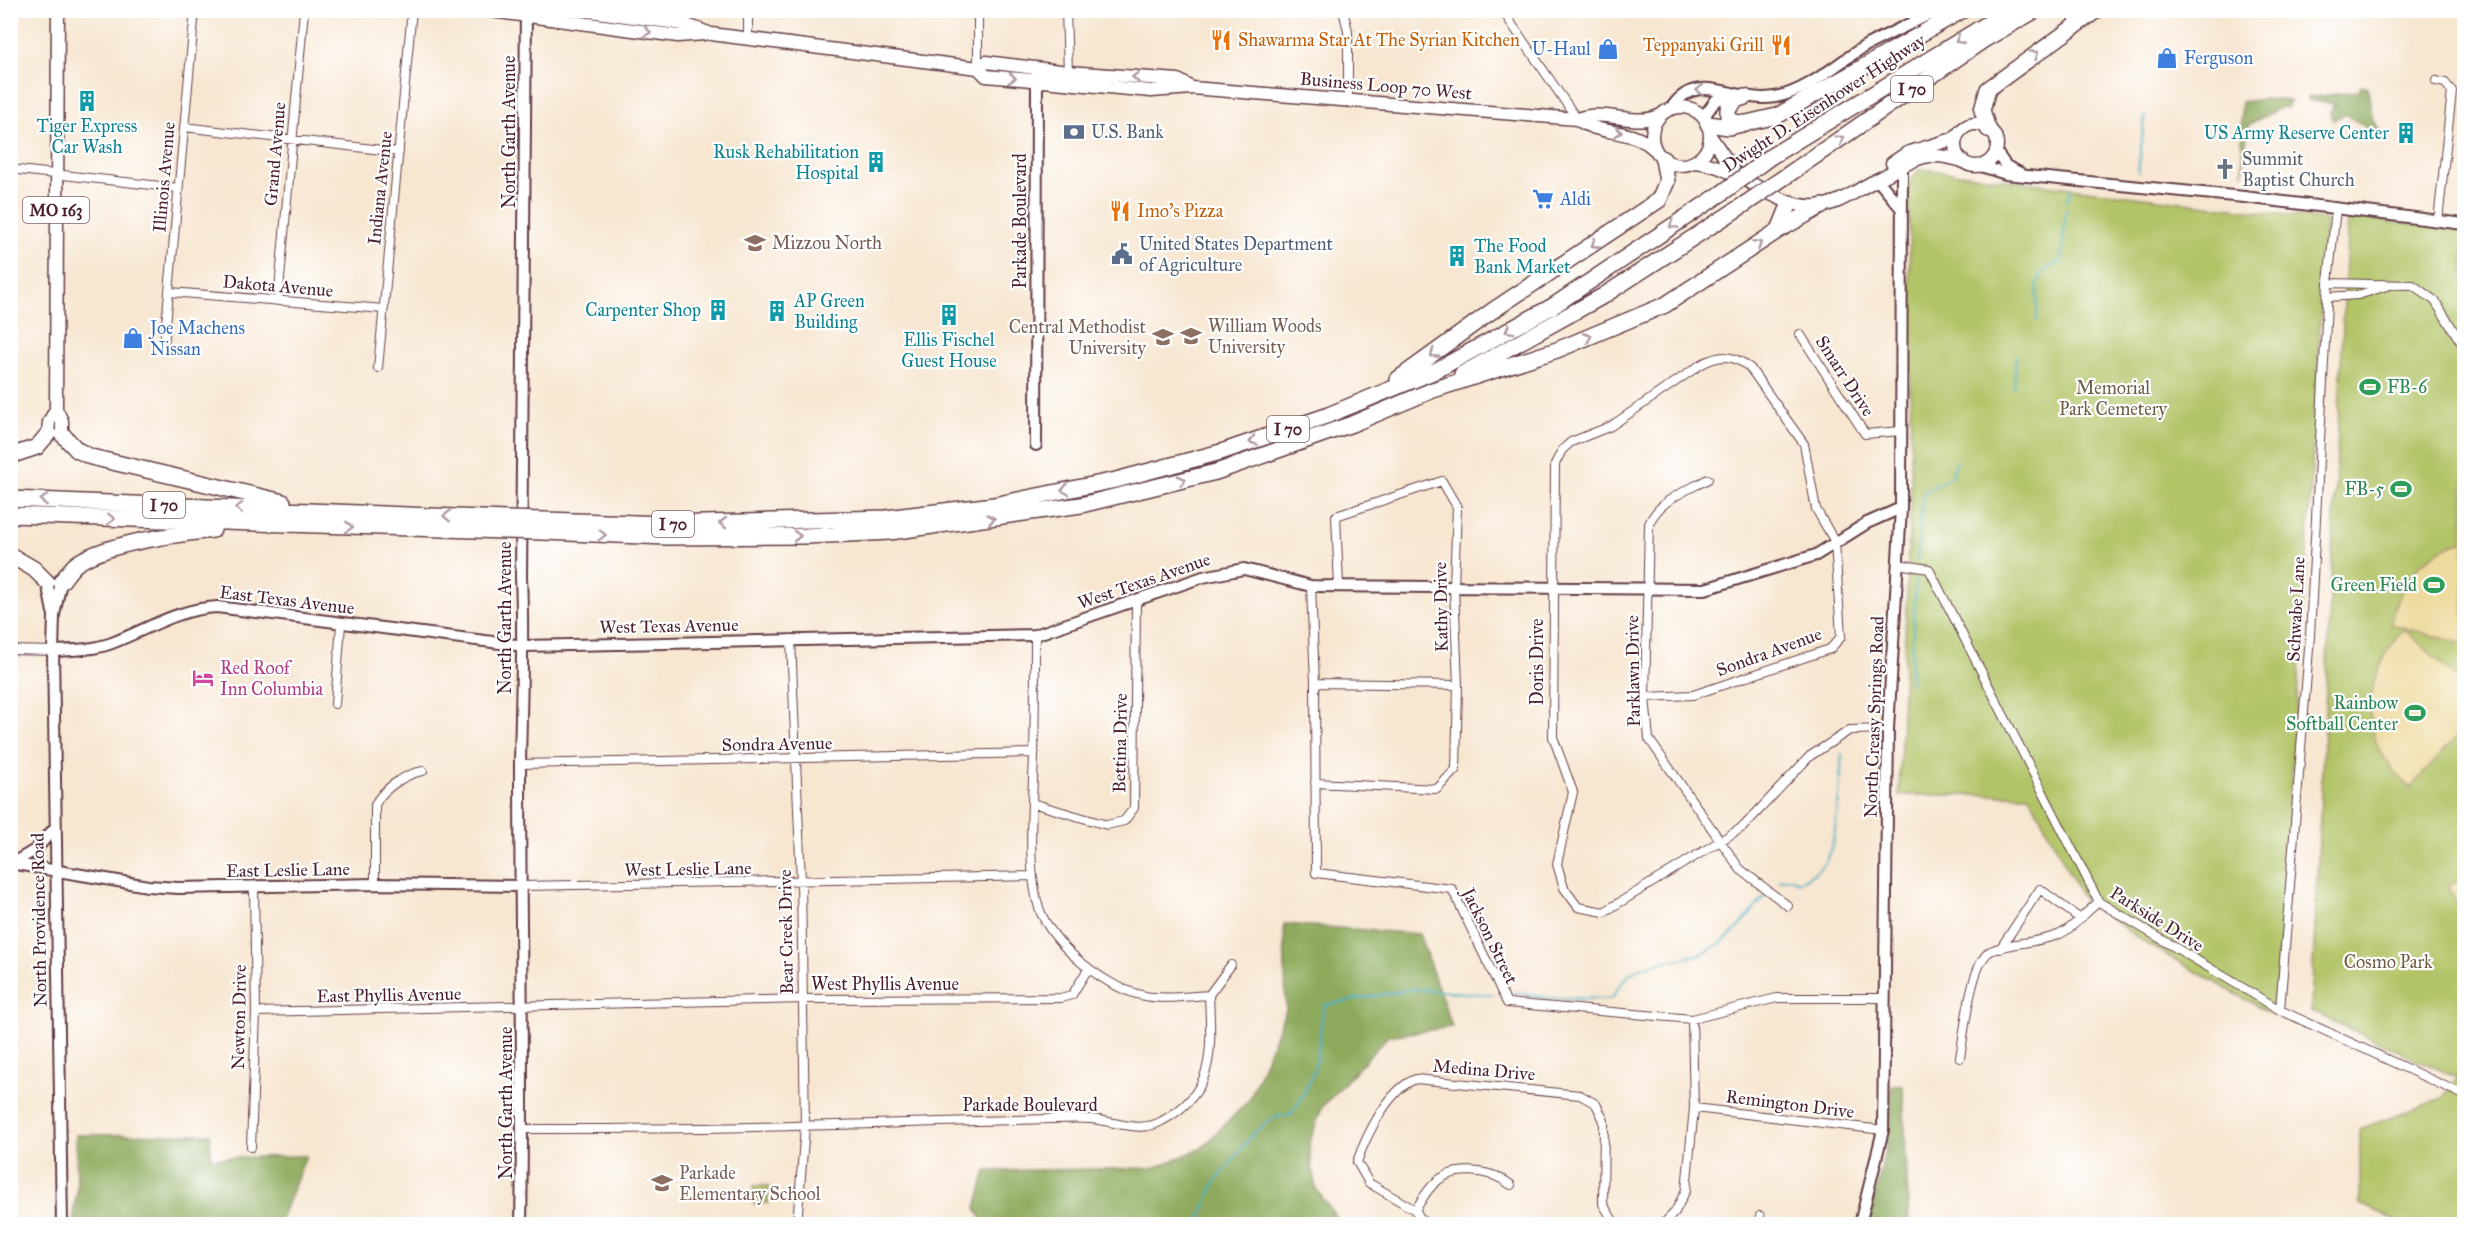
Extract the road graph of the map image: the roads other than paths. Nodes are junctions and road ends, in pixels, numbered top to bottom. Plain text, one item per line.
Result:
1 (58, 10) edge
2 (195, 10) edge
3 (304, 10) edge
4 (412, 10) edge
5 (483, 10) edge
6 (583, 10) edge
7 (748, 10) edge
8 (978, 10) edge
9 (1066, 10) edge
10 (1343, 10) edge
11 (1502, 10) edge
12 (1909, 10) edge
13 (1938, 10) edge
14 (1963, 10) edge
15 (2010, 10) edge
16 (2036, 10) edge
17 (2097, 10) edge
18 (526, 14) edge
19 (1912, 23) junction
20 (711, 34) junction
21 (748, 39) junction
22 (978, 68) junction
23 (1068, 72) junction
24 (1037, 75) junction
25 (2436, 81) dead end
26 (1192, 88) junction
27 (1742, 97) junction
28 (1348, 101) junction
29 (1666, 113) junction
30 (1577, 119) junction
31 (1746, 124) junction
32 (184, 127) junction
33 (1708, 127) junction
34 (1988, 129) junction
35 (1959, 133) junction
36 (292, 140) junction
37 (399, 152) junction
38 (1996, 152) junction
39 (1659, 155) junction
40 (1694, 162) junction
41 (1963, 162) junction
42 (1902, 166) junction
43 (1981, 166) junction
44 (10, 169) edge
45 (1735, 172) junction
46 (2023, 174) junction
47 (56, 175) junction
48 (1877, 178) junction
49 (178, 188) junction
50 (1790, 203) junction
51 (1822, 206) junction
52 (1901, 208) junction
53 (2336, 209) junction
54 (2439, 221) junction
55 (2464, 224) edge
56 (1779, 230) junction
57 (2328, 283) junction
58 (2397, 283) junction
59 (170, 292) junction
60 (2327, 297) junction
61 (278, 301) junction
62 (384, 309) junction
63 (1800, 334) dead end
64 (164, 346) dead end
65 (2464, 347) edge
66 (378, 368) dead end
67 (1433, 390) junction
68 (1350, 406) junction
69 (1901, 431) junction
70 (55, 434) junction
71 (1036, 445) dead end
72 (10, 456) edge
73 (1708, 479) dead end
74 (10, 499) edge
75 (1901, 508) junction
76 (318, 511) junction
77 (10, 515) edge
78 (291, 525) junction
79 (506, 525) junction
80 (544, 526) junction
81 (1835, 542) junction
82 (10, 555) edge
83 (1898, 564) junction
84 (54, 582) junction
85 (1311, 586) junction
86 (1340, 586) junction
87 (1454, 587) junction
88 (1552, 588) junction
89 (1647, 589) junction
90 (1136, 602) junction
91 (341, 624) junction
92 (1035, 635) junction
93 (791, 639) junction
94 (524, 646) junction
95 (10, 650) edge
96 (53, 651) junction
97 (1315, 683) junction
98 (1458, 685) junction
99 (1645, 697) junction
100 (335, 704) dead end
101 (1888, 729) junction
102 (1034, 753) junction
103 (796, 759) junction
104 (520, 764) junction
105 (423, 771) dead end
106 (1315, 783) junction
107 (1032, 803) junction
108 (54, 829) junction
109 (1719, 840) junction
110 (11, 863) edge
111 (55, 870) junction
112 (1033, 876) junction
113 (801, 882) junction
114 (375, 884) junction
115 (523, 886) junction
116 (254, 888) junction
117 (2099, 902) junction
118 (1788, 906) dead end
119 (2079, 918) junction
120 (2000, 949) junction
121 (1231, 965) dead end
122 (1088, 969) junction
123 (1209, 995) junction
124 (1884, 998) junction
125 (803, 999) junction
126 (523, 1007) junction
127 (2280, 1010) junction
128 (255, 1012) junction
129 (1692, 1019) junction
130 (1960, 1058) dead end
131 (2464, 1095) edge
132 (1694, 1108) junction
133 (805, 1127) junction
134 (523, 1129) junction
135 (1883, 1130) junction
136 (251, 1147) dead end
137 (1511, 1185) dead end
138 (1415, 1210) junction
139 (62, 1224) edge
140 (521, 1224) edge
141 (797, 1224) edge
142 (1424, 1224) edge
143 (1615, 1224) edge
144 (1663, 1224) edge
145 (1860, 1224) edge

1 - 47 main road, MO 163
2 - 32 street, Illinois Avenue
3 - 36 street, Grand Avenue
4 - 37 street, Indiana Avenue
5 - 18 main road, Business Loop 70 West
6 - 20 main road, Business Loop 70 West
7 - 21 street
8 - 22 street
9 - 23 street
10 - 28 street
11 - 30 street
12 - 19 street
13 - 19 street
14 - 31 highway
15 -> 68 highway, Dwight D. Eisenhower Highway / I 70, bridge
67 -> 16 highway, Dwight D. Eisenhower Highway / I 70, bridge
34 -> 17 highway
18 -> 20 main road, Business Loop 70 West
18 - 94 street, North Garth Avenue
19 - 27 street
20 - 21 main road, Business Loop 70 West
21 - 22 main road, Business Loop 70 West
22 - 24 main road, Business Loop 70 West
23 - 24 main road, Business Loop 70 West
26 -> 23 main road, Business Loop 70 West
24 - 26 main road, Business Loop 70 West
24 - 71 street, Parkade Boulevard
25 - 54 street
26 - 28 main road, Business Loop 70 West
27 -> 29 street
27 - 31 highway
27 - 33 street
28 - 30 main road, Business Loop 70 West
29 - 30 main road, Business Loop 70 West
29 - 33 main road
29 - 39 main road
30 -> 39 main road, Business Loop 70 West
31 - 33 highway
32 - 36 street
32 - 49 street, Illinois Avenue
33 - 40 main road
33 - 45 main road
34 - 35 main road
34 - 38 main road
35 - 41 main road
35 - 48 main road
36 - 37 street
36 - 61 street, Grand Avenue
37 - 62 street, Indiana Avenue
38 - 43 main road
38 - 46 street
39 - 40 main road
39 -> 68 highway
40 - 45 main road
41 - 42 main road
41 - 43 main road
42 - 48 main road
42 - 52 street, North Creasy Springs Road
43 - 46 street
44 - 47 street
45 - 50 main road
46 - 53 street
47 - 49 street
47 - 70 main road, MO 163
48 - 51 main road
48 - 52 street
49 - 59 street, Illinois Avenue
50 - 51 main road
50 - 56 highway
51 - 56 highway
52 - 69 street, North Creasy Springs Road
53 - 54 street
53 - 57 street, Schwabe Lane
54 - 55 street
67 -> 56 highway
57 - 58 street
57 - 60 street, Schwabe Lane
58 - 60 street
58 - 65 street
59 - 61 street, Dakota Avenue
59 - 64 street, Illinois Avenue
60 - 127 street, Schwabe Lane
61 - 62 street, Dakota Avenue
62 - 66 street, Indiana Avenue
63 - 69 street, Smarr Drive
80 -> 67 highway, I 70
68 -> 80 highway, I 70
69 - 75 street, North Creasy Springs Road
70 - 72 highway
70 - 76 highway
73 - 89 street, Parklawn Drive
76 -> 74 highway, I 70
75 - 81 street, West Texas Avenue
75 - 83 street, North Creasy Springs Road
79 -> 76 highway, I 70
77 -> 78 highway, I 70
78 -> 79 highway, I 70
78 - 84 highway
79 - 80 highway, I 70, bridge
81 - 88 street, Doris Drive
81 - 89 street, West Texas Avenue
81 - 99 street, Sondra Avenue
82 - 84 highway
83 - 101 street, North Creasy Springs Road
83 - 117 street, Parkside Drive
84 - 96 street, North Providence Road
85 - 86 street, West Texas Avenue
85 - 90 street, West Texas Avenue
85 - 97 street, Jackson Street
86 - 87 street, West Texas Avenue
86 - 87 street, Kathy Drive
87 - 88 street, West Texas Avenue
87 - 98 street, Kathy Drive
88 - 89 street, West Texas Avenue
88 - 109 street, Doris Drive
89 - 99 street, Parklawn Drive
90 - 92 street, West Texas Avenue
90 - 107 street, Bettina Drive
91 - 94 street, East Texas Avenue
91 - 96 street, East Texas Avenue
91 - 100 street
92 - 93 street, West Texas Avenue
92 - 102 street
93 - 94 street, West Texas Avenue
93 - 103 street, Bear Creek Drive
94 - 104 street, North Garth Avenue
95 - 96 street
96 - 108 street, North Providence Road
97 - 98 street
97 - 106 street, Jackson Street
98 - 106 street, Kathy Drive
99 - 109 street, Parklawn Drive
101 - 109 street, Doris Drive
101 - 124 street, North Creasy Springs Road
102 - 103 street, Sondra Avenue
102 - 107 street
103 - 104 street, Sondra Avenue
103 - 113 street, Bear Creek Drive
104 - 115 street, North Garth Avenue
105 - 114 street
106 - 129 street, Jackson Street
107 - 112 street
108 - 110 street
108 - 111 street, North Providence Road
109 - 118 street, Parklawn Drive
110 - 111 street, East Leslie Lane
111 - 116 street, East Leslie Lane
111 - 139 street, North Providence Road
112 - 113 street, West Leslie Lane
112 - 122 street
113 - 115 street, West Leslie Lane
113 - 125 street, Bear Creek Drive
114 - 115 street, East Leslie Lane
114 - 116 street, East Leslie Lane
115 - 126 street, North Garth Avenue
116 - 128 street, Newton Drive
117 - 119 street
117 - 127 street, Parkside Drive
119 - 120 street
119 - 120 street
120 - 130 street
121 - 123 street
122 - 123 street
122 - 125 street, West Phyllis Avenue
123 - 133 street, Parkade Boulevard
124 - 129 street, Jackson Street
124 - 135 street, North Creasy Springs Road
125 - 126 street, West Phyllis Avenue
125 - 133 street, Bear Creek Drive
126 - 128 street, East Phyllis Avenue
126 - 134 street, North Garth Avenue
127 - 131 street, Parkside Drive
128 - 136 street, Newton Drive
129 - 132 street
132 - 135 street, Remington Drive
132 - 144 street
133 - 134 street, Parkade Boulevard
133 - 141 street, Bear Creek Drive
134 - 140 street, North Garth Avenue
135 - 145 street, North Creasy Springs Road
137 - 138 street
138 - 142 street
138 - 143 street, Medina Drive

